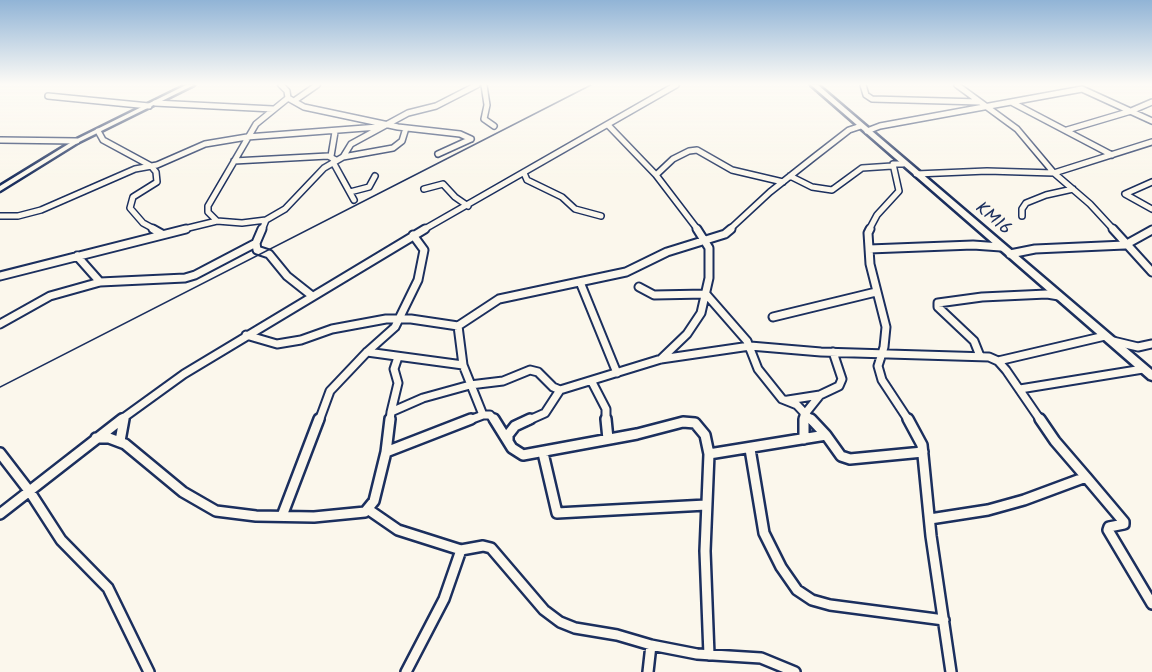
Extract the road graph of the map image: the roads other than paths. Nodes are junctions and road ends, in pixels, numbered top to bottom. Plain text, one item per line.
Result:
1 (127, 116) edge
2 (263, 116) edge
3 (345, 116) edge
4 (403, 116) edge
5 (485, 116) edge
6 (623, 116) edge
7 (849, 116) edge
8 (936, 116) edge
9 (1000, 116) edge
10 (1040, 116) edge
11 (1113, 116) edge
12 (608, 125) junction
13 (387, 126) junction
14 (494, 126) dead end
15 (406, 128) junction
16 (864, 129) junction
17 (1067, 130) junction
18 (98, 131) junction
19 (335, 132) junction
20 (247, 137) junction
21 (0, 140) edge
22 (77, 141) junction
23 (1152, 141) edge
24 (438, 154) dead end
25 (1112, 155) junction
26 (343, 157) junction
27 (334, 159) junction
28 (234, 161) junction
29 (903, 164) junction
30 (151, 166) junction
31 (892, 166) junction
32 (524, 173) junction
33 (1054, 173) junction
34 (916, 174) junction
35 (656, 175) junction
36 (375, 176) dead end
37 (790, 176) junction
38 (783, 182) junction
39 (1152, 182) edge
40 (0, 189) edge
41 (424, 189) dead end
42 (1072, 189) junction
43 (350, 192) junction
44 (354, 200) dead end
45 (468, 206) junction
46 (1152, 209) edge
47 (0, 216) edge
48 (601, 216) dead end
49 (1022, 216) dead end
50 (266, 220) junction
51 (217, 221) junction
52 (1152, 230) edge
53 (162, 234) junction
54 (413, 235) junction
55 (706, 241) junction
56 (256, 243) junction
57 (1125, 245) junction
58 (1001, 247) junction
59 (868, 249) junction
60 (1010, 254) junction
61 (77, 256) junction
62 (1152, 272) edge
63 (0, 276) edge
64 (99, 282) junction
65 (580, 282) junction
66 (639, 287) dead end
67 (876, 292) junction
68 (706, 294) junction
69 (311, 295) junction
70 (1059, 296) junction
71 (773, 317) dead end
72 (400, 319) junction
73 (0, 324) edge
74 (458, 326) junction
75 (246, 335) junction
76 (1108, 338) junction
77 (1152, 344) edge
78 (750, 346) junction
79 (1138, 347) junction
80 (367, 352) junction
81 (833, 352) junction
82 (882, 354) junction
83 (981, 356) junction
84 (398, 357) junction
85 (1131, 358) junction
86 (661, 359) junction
87 (998, 361) junction
88 (463, 365) junction
89 (1143, 369) junction
90 (617, 373) junction
91 (1152, 376) edge
92 (592, 382) junction
93 (470, 385) junction
94 (1020, 389) junction
95 (560, 390) junction
96 (820, 395) junction
97 (786, 400) junction
98 (391, 412) junction
99 (804, 415) junction
100 (483, 416) junction
101 (124, 417) junction
102 (826, 435) junction
103 (96, 438) junction
104 (608, 439) junction
105 (804, 439) junction
106 (120, 441) junction
107 (508, 441) junction
108 (750, 449) junction
109 (386, 452) junction
110 (922, 452) junction
111 (0, 453) edge
112 (543, 453) junction
113 (709, 454) junction
114 (1086, 477) junction
115 (30, 492) junction
116 (706, 505) junction
117 (369, 510) junction
118 (0, 514) edge
119 (282, 516) junction
120 (930, 519) junction
121 (461, 550) junction
122 (1152, 604) edge
123 (944, 620) junction
124 (651, 645) junction
125 (709, 655) junction
126 (149, 672) edge
127 (406, 672) edge
128 (648, 672) edge
129 (795, 672) edge
130 (951, 672) edge

1 - 18 street
2 - 20 street
3 - 13 street
4 - 13 street
5 - 14 street
6 - 12 street
7 - 16 street, KM16
8 - 16 street
9 - 33 street
10 - 17 street
11 - 17 street
12 - 32 street
12 - 35 street
13 - 15 street
13 - 19 street
13 - 26 street
15 - 24 street
15 - 26 street
16 - 29 street, KM16
16 - 37 street
17 - 25 street
18 - 22 street
18 - 30 street
19 - 20 street
19 - 27 street
20 - 28 street
20 - 30 street
21 - 22 street
22 - 40 street
23 - 25 street
25 - 33 street
26 - 27 street
27 - 28 street
27 - 43 street
27 - 50 street
28 - 51 street
29 - 31 street
29 - 34 street, KM16
30 - 47 street
30 - 53 street
31 - 37 street
31 - 59 street
32 - 45 street
32 - 48 street
33 - 34 street
33 - 42 street
34 - 58 street, KM16
35 - 38 street
35 - 55 street
36 - 43 street
37 - 38 street
38 - 55 street
39 - 46 street
41 - 45 street
42 - 49 street
42 - 57 street
43 - 44 street
45 - 54 street
50 - 51 street
50 - 56 street
51 - 53 street
52 - 57 street
53 - 61 street
54 - 69 street
54 - 72 street
55 - 65 street
55 - 68 street
56 - 64 street
56 - 69 street
57 - 60 street
57 - 62 street
58 - 59 street
58 - 60 street, KM16
59 - 67 street
60 - 70 street, KM16
61 - 63 street
61 - 64 street
64 - 73 street
65 - 74 street
65 - 90 street
66 - 68 street
67 - 71 street
67 - 82 street
68 - 78 street
68 - 86 street
69 - 75 street
70 - 76 street, KM16
70 - 83 street
72 - 74 street
72 - 75 street
72 - 80 street
74 - 88 street
75 - 101 street
76 - 79 street
76 - 85 street, KM16
76 - 87 street
77 - 79 street
78 - 81 street
78 - 86 street
78 - 97 street
79 - 85 street
80 - 84 street
80 - 119 street
81 - 82 street
81 - 96 street
82 - 83 street
82 - 110 street
83 - 87 street
84 - 88 street
84 - 98 street
85 - 89 street, KM16
86 - 90 street
87 - 94 street
88 - 93 street
89 - 91 street, KM16
89 - 94 street
90 - 92 street
92 - 95 street
92 - 104 street
93 - 95 street
93 - 98 street
93 - 100 street
94 - 114 street
95 - 107 street
96 - 97 street
96 - 99 street
97 - 99 street
98 - 109 street
99 - 102 street
99 - 105 street
100 - 107 street
100 - 109 street
101 - 103 street
101 - 106 street
102 - 105 street
102 - 110 street
103 - 106 street
103 - 115 street
104 - 112 street
104 - 113 street
105 - 108 street
106 - 119 street
107 - 112 street
108 - 113 street
108 - 123 street
109 - 117 street
110 - 120 street
111 - 115 street
112 - 116 street
113 - 116 street
114 - 120 street
114 - 122 street
115 - 118 street
115 - 126 street
116 - 125 street
117 - 119 street
117 - 121 street
120 - 123 street
121 - 124 street
121 - 127 street
123 - 130 street
124 - 125 street
124 - 128 street
125 - 129 street

